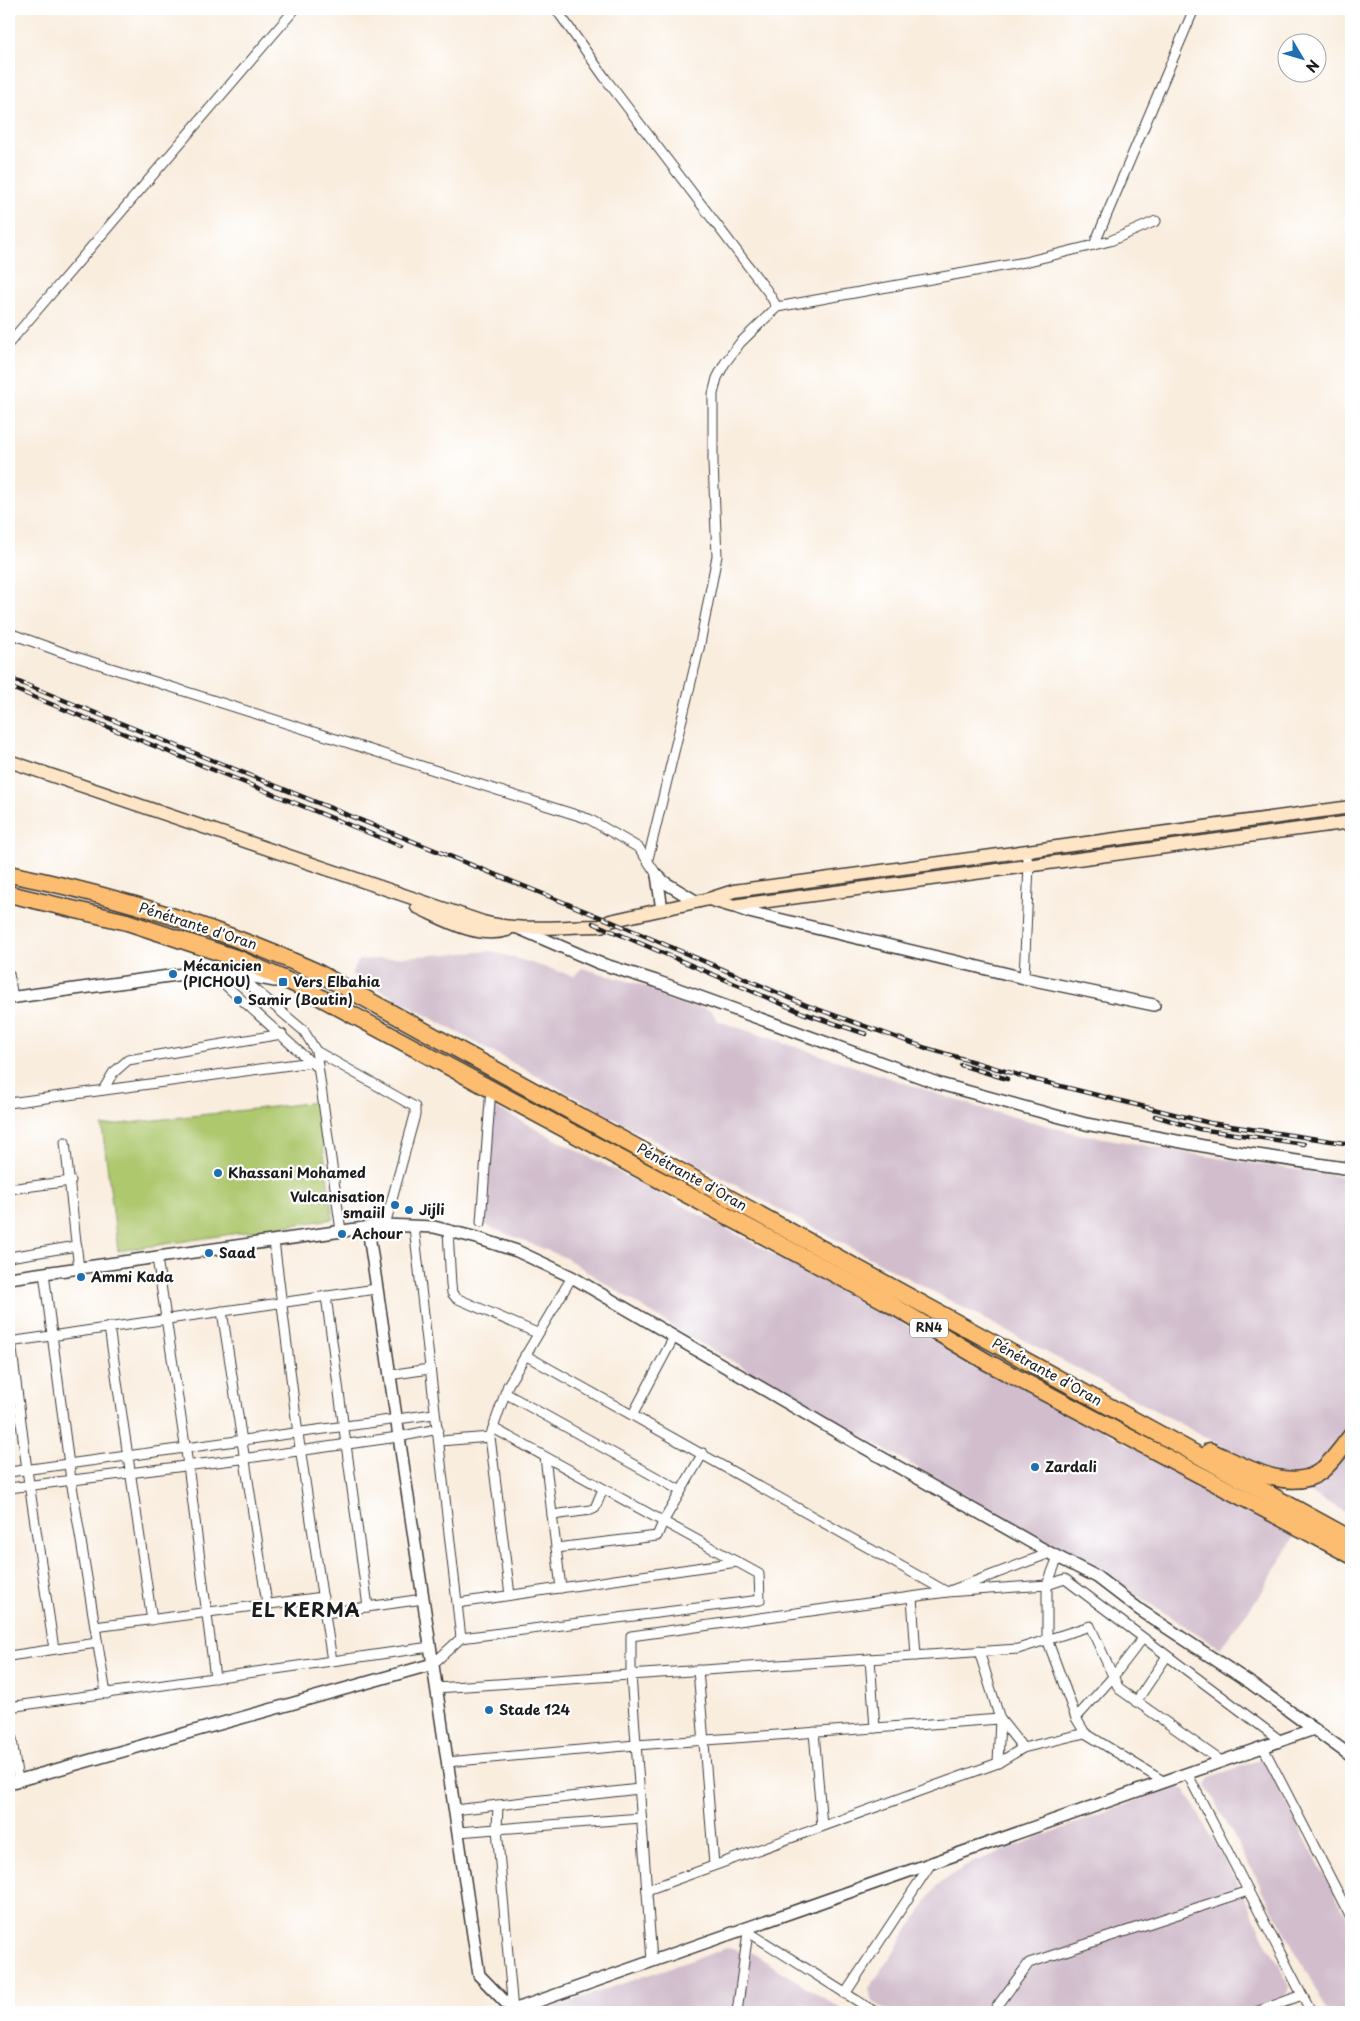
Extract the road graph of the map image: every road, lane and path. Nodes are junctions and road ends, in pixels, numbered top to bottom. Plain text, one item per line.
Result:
1 (295, 9) edge
2 (556, 9) edge
3 (1194, 9) edge
4 (1156, 221) dead end
5 (1094, 245) junction
6 (777, 307) junction
7 (9, 343) edge
8 (9, 633) edge
9 (9, 761) edge
10 (1351, 807) edge
11 (1351, 822) edge
12 (1025, 852) junction
13 (648, 860) junction
14 (1029, 866) junction
15 (9, 874) edge
16 (657, 875) junction
17 (9, 894) edge
18 (703, 901) junction
19 (732, 906) junction
20 (662, 910) junction
21 (516, 927) junction
22 (212, 973) junction
23 (9, 974) edge
24 (238, 974) junction
25 (1024, 978) junction
26 (274, 980) junction
27 (298, 986) junction
28 (263, 996) junction
29 (11, 998) edge
30 (1154, 1005) dead end
31 (282, 1034) junction
32 (316, 1051) junction
33 (312, 1062) junction
34 (320, 1076) junction
35 (491, 1088) junction
36 (103, 1090) junction
37 (9, 1103) edge
38 (65, 1142) dead end
39 (1351, 1169) edge
40 (71, 1181) junction
41 (9, 1190) edge
42 (481, 1222) dead end
43 (385, 1225) junction
44 (414, 1226) junction
45 (368, 1228) junction
46 (448, 1230) junction
47 (341, 1231) junction
48 (274, 1241) junction
49 (77, 1246) junction
50 (9, 1256) edge
51 (158, 1258) junction
52 (79, 1268) junction
53 (44, 1273) junction
54 (572, 1277) junction
55 (9, 1278) edge
56 (376, 1288) junction
57 (326, 1296) junction
58 (282, 1303) junction
59 (222, 1311) junction
60 (167, 1318) junction
61 (109, 1327) junction
62 (537, 1333) junction
63 (51, 1336) junction
64 (674, 1337) junction
65 (10, 1342) edge
66 (525, 1355) junction
67 (429, 1369) junction
68 (389, 1375) junction
69 (505, 1393) junction
70 (1086, 1393) junction
71 (434, 1414) junction
72 (633, 1414) junction
73 (395, 1421) junction
74 (343, 1427) junction
75 (438, 1429) junction
76 (491, 1432) junction
77 (298, 1434) junction
78 (1351, 1436) edge
79 (398, 1437) junction
80 (243, 1440) junction
81 (440, 1441) junction
82 (346, 1444) junction
83 (185, 1448) junction
84 (302, 1449) junction
85 (703, 1453) junction
86 (127, 1457) junction
87 (545, 1457) junction
88 (246, 1458) junction
89 (69, 1465) junction
90 (188, 1465) junction
91 (27, 1470) junction
92 (129, 1471) junction
93 (9, 1472) edge
94 (71, 1480) junction
95 (30, 1485) junction
96 (9, 1488) edge
97 (603, 1489) junction
98 (681, 1491) junction
99 (552, 1515) junction
100 (663, 1522) junction
101 (1316, 1536) junction
102 (1351, 1539) edge
103 (556, 1548) junction
104 (1054, 1555) junction
105 (1351, 1555) edge
106 (1351, 1561) edge
107 (737, 1562) junction
108 (1047, 1585) junction
109 (561, 1588) junction
110 (947, 1592) junction
111 (510, 1595) junction
112 (323, 1597) junction
113 (912, 1597) junction
114 (422, 1599) junction
115 (458, 1603) junction
116 (266, 1604) junction
117 (368, 1607) junction
118 (207, 1612) junction
119 (326, 1613) junction
120 (152, 1620) junction
121 (95, 1627) junction
122 (461, 1638) junction
123 (1143, 1638) junction
124 (1047, 1639) junction
125 (97, 1643) junction
126 (430, 1647) junction
127 (54, 1649) junction
128 (979, 1651) junction
129 (9, 1656) edge
130 (916, 1656) junction
131 (1167, 1656) junction
132 (870, 1659) junction
133 (332, 1661) junction
134 (432, 1664) junction
135 (698, 1670) junction
136 (631, 1675) junction
137 (1113, 1677) junction
138 (215, 1678) junction
139 (436, 1688) junction
140 (106, 1694) junction
141 (1136, 1702) junction
142 (9, 1707) edge
143 (1076, 1718) junction
144 (9, 1719) edge
145 (1000, 1719) junction
146 (874, 1728) junction
147 (1314, 1729) junction
148 (814, 1732) junction
149 (1085, 1732) junction
150 (704, 1740) junction
151 (1281, 1741) junction
152 (636, 1745) junction
153 (1263, 1747) junction
154 (1023, 1748) junction
155 (1351, 1756) edge
156 (447, 1762) junction
157 (1221, 1762) junction
158 (998, 1763) junction
159 (1187, 1773) junction
160 (1163, 1781) junction
161 (13, 1782) edge
162 (639, 1790) junction
163 (498, 1805) junction
164 (454, 1810) junction
165 (641, 1818) junction
166 (822, 1826) junction
167 (497, 1829) junction
168 (458, 1832) junction
169 (932, 1862) junction
170 (714, 1865) junction
171 (647, 1890) junction
172 (1248, 1891) junction
173 (1351, 1918) edge
174 (745, 1930) junction
175 (652, 1961) junction
176 (845, 1994) junction
177 (1302, 1995) junction
178 (513, 2011) edge
179 (737, 2012) edge
180 (875, 2012) edge
181 (993, 2012) edge
182 (1256, 2012) edge
183 (1311, 2012) edge

1 - 7 street
2 - 6 street
3 - 5 street
4 - 5 street
5 - 6 street
6 - 13 street
8 - 13 street
9 - 21 main road
10 - 12 main road
11 - 14 main road
12 - 14 street
12 - 18 main road
13 - 16 street
14 - 19 main road
14 - 25 street
15 - 70 highway, Pénétrante d'Oran / RN4
16 - 18 street
16 - 20 street
17 - 27 highway, Pénétrante d'Oran / RN4
18 - 19 main road
18 - 20 main road
19 - 25 street
20 - 21 main road
21 - 39 street
22 - 24 street
22 - 29 street
22 - 31 street
23 - 29 street
24 - 26 street
24 - 28 street
25 - 30 street
26 - 27 street
26 - 28 street
27 - 35 highway, Pénétrante d'Oran / RN4
28 - 32 street
31 - 33 street
31 - 36 street
32 - 34 street
32 - 43 street
33 - 34 street
33 - 36 street
34 - 47 street
35 - 42 street
35 - 101 highway, Pénétrante d'Oran / RN4
36 - 37 street
38 - 40 street
40 - 41 street
40 - 49 street
43 - 44 street
43 - 45 street
44 - 46 street
44 - 67 street
45 - 47 street
45 - 56 street
46 - 54 street
46 - 62 street
47 - 48 street
48 - 51 street
48 - 58 street
49 - 50 street
49 - 52 street
51 - 52 street
51 - 60 street
52 - 53 street
53 - 55 street
53 - 63 street
54 - 62 street
54 - 64 street
56 - 57 street
56 - 68 street
57 - 58 street
57 - 74 street
58 - 59 street
58 - 77 street
59 - 60 street
59 - 80 street
60 - 61 street
60 - 83 street
61 - 63 street
61 - 86 street
62 - 66 street
63 - 65 street
63 - 89 street
64 - 72 street
64 - 104 street
65 - 91 street
66 - 69 street
66 - 72 street
67 - 68 street
67 - 71 street
68 - 73 street
69 - 76 street
69 - 98 street
70 - 78 highway
70 - 102 highway, Pénétrante d'Oran / RN4
71 - 73 street
71 - 75 street
72 - 85 street
73 - 74 street
73 - 79 street
74 - 77 street
74 - 82 street
75 - 79 street
75 - 81 street
76 - 81 street
76 - 87 street
76 - 111 street
77 - 80 street
77 - 84 street
79 - 82 street
79 - 114 street
80 - 83 street
80 - 88 street
81 - 115 street
82 - 84 street
82 - 117 street
83 - 86 street
83 - 90 street
84 - 88 street
84 - 112 street
85 - 98 street
85 - 110 street
86 - 89 street
86 - 92 street
87 - 97 street
87 - 99 street
88 - 90 street
88 - 116 street
89 - 91 street
89 - 94 street
90 - 92 street
90 - 118 street
91 - 93 street
91 - 95 street
92 - 94 street
92 - 120 street
94 - 95 street
94 - 121 street
95 - 96 street
95 - 127 street
97 - 99 street
97 - 100 street
98 - 100 street
99 - 103 street
100 - 103 street
100 - 107 street
101 - 105 highway, Pénétrante d'Oran / RN4
101 - 106 highway
103 - 109 street
104 - 108 street
104 - 110 street
104 - 147 street
107 - 109 street
107 - 122 street
108 - 110 street
108 - 123 street
108 - 124 street
109 - 111 street
110 - 113 street
111 - 115 street
112 - 116 street
112 - 119 street
113 - 130 street
113 - 136 street
114 - 117 street
114 - 126 street
115 - 122 street
116 - 118 street
117 - 119 street
118 - 120 street
118 - 138 street
119 - 133 street
120 - 121 street
121 - 125 street
122 - 134 street
123 - 131 street
123 - 137 street
124 - 128 street
124 - 137 street
124 - 143 street
125 - 127 street
125 - 140 street
126 - 133 street
126 - 134 street
127 - 129 street
128 - 130 street
128 - 145 street
130 - 132 street
131 - 141 street
131 - 151 street
132 - 135 street
132 - 146 street
133 - 138 street
134 - 139 street
134 - 161 street
135 - 136 street
135 - 150 street
136 - 139 street
136 - 152 street
137 - 141 street
137 - 143 street
138 - 140 street
139 - 156 street
140 - 142 street
141 - 157 street
143 - 149 street
144 - 161 street
145 - 146 street
145 - 154 street
145 - 158 street
146 - 148 street
147 - 151 street
147 - 155 street
148 - 150 street
148 - 166 street
149 - 154 street
149 - 160 street
150 - 152 street
150 - 170 street
151 - 153 street
152 - 156 street
152 - 162 street
153 - 157 street
153 - 173 street
154 - 158 street
156 - 164 street
157 - 159 street
158 - 166 street
159 - 160 street
159 - 172 street
160 - 169 street
162 - 163 street
162 - 165 street
163 - 164 street
163 - 167 street
164 - 168 street
165 - 167 street
165 - 171 street
166 - 170 street
167 - 168 street
167 - 178 street
168 - 178 street
169 - 174 street
169 - 176 street
170 - 171 street
171 - 175 street
172 - 177 street
172 - 181 street
174 - 175 street
174 - 176 street
174 - 179 street
175 - 178 street
176 - 180 street
177 - 182 street
177 - 183 street

